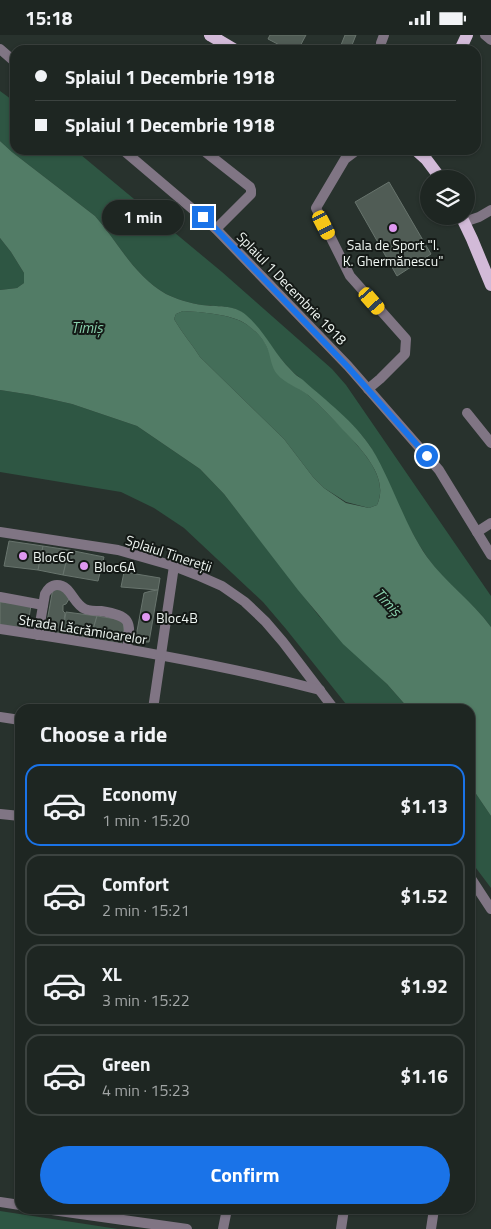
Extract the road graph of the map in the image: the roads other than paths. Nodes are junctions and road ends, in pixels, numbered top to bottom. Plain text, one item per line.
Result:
1 (210, 35) edge
2 (486, 35) edge
3 (491, 40) edge
4 (227, 45) edge
5 (0, 49) edge
6 (10, 58) edge
7 (129, 155) edge
8 (208, 155) edge
9 (350, 155) edge
10 (422, 155) edge
11 (434, 170) edge
12 (491, 210) edge
13 (475, 218) edge
14 (466, 225) edge
15 (216, 229) junction
16 (491, 285) edge
17 (368, 389) junction
18 (467, 413) dead end
19 (491, 443) edge
20 (491, 523) edge
21 (0, 532) edge
22 (477, 532) junction
23 (491, 555) edge
24 (174, 566) junction
25 (0, 597) edge
26 (43, 605) junction
27 (0, 629) edge
28 (38, 635) junction
29 (127, 649) junction
30 (161, 655) junction
31 (320, 690) junction
32 (155, 704) edge
33 (330, 704) edge
34 (0, 717) edge
35 (15, 719) edge
36 (0, 813) edge
37 (15, 815) edge
38 (475, 885) edge
39 (491, 909) edge
40 (0, 1202) edge
41 (15, 1204) edge
42 (98, 1214) edge
43 (225, 1214) edge
44 (343, 1214) edge
45 (433, 1214) edge
46 (187, 1229) edge
47 (223, 1229) edge
48 (341, 1229) edge
49 (431, 1229) edge

1 - 4 main road
2 - 3 street
5 - 6 street
7 - 15 street, Splaiul 1 Decembrie 1918
8 - 15 street
9 - 17 street
10 - 11 main road
12 - 13 street
14 - 16 main road
15 - 17 street, Splaiul 1 Decembrie 1918
17 - 22 street, Splaiul 1 Decembrie 1918
18 - 19 street
20 - 22 street
21 - 24 street, Splaiul Tinereții
22 - 23 street, Splaiul 1 Decembrie 1918
24 - 30 street
24 - 31 street, Splaiul Tinereții
25 - 26 street
26 - 28 street
26 - 29 street
27 - 28 street, Strada Lăcrămioarelor
28 - 29 street, Strada Lăcrămioarelor
29 - 30 street, Strada Lăcrămioarelor
30 - 31 street, Strada Lăcrămioarelor
30 - 32 street
31 - 33 street, Splaiul Tinereții
34 - 35 street
36 - 37 street
38 - 39 street
40 - 41 street
42 - 46 street
43 - 47 street
44 - 48 street
45 - 49 street

